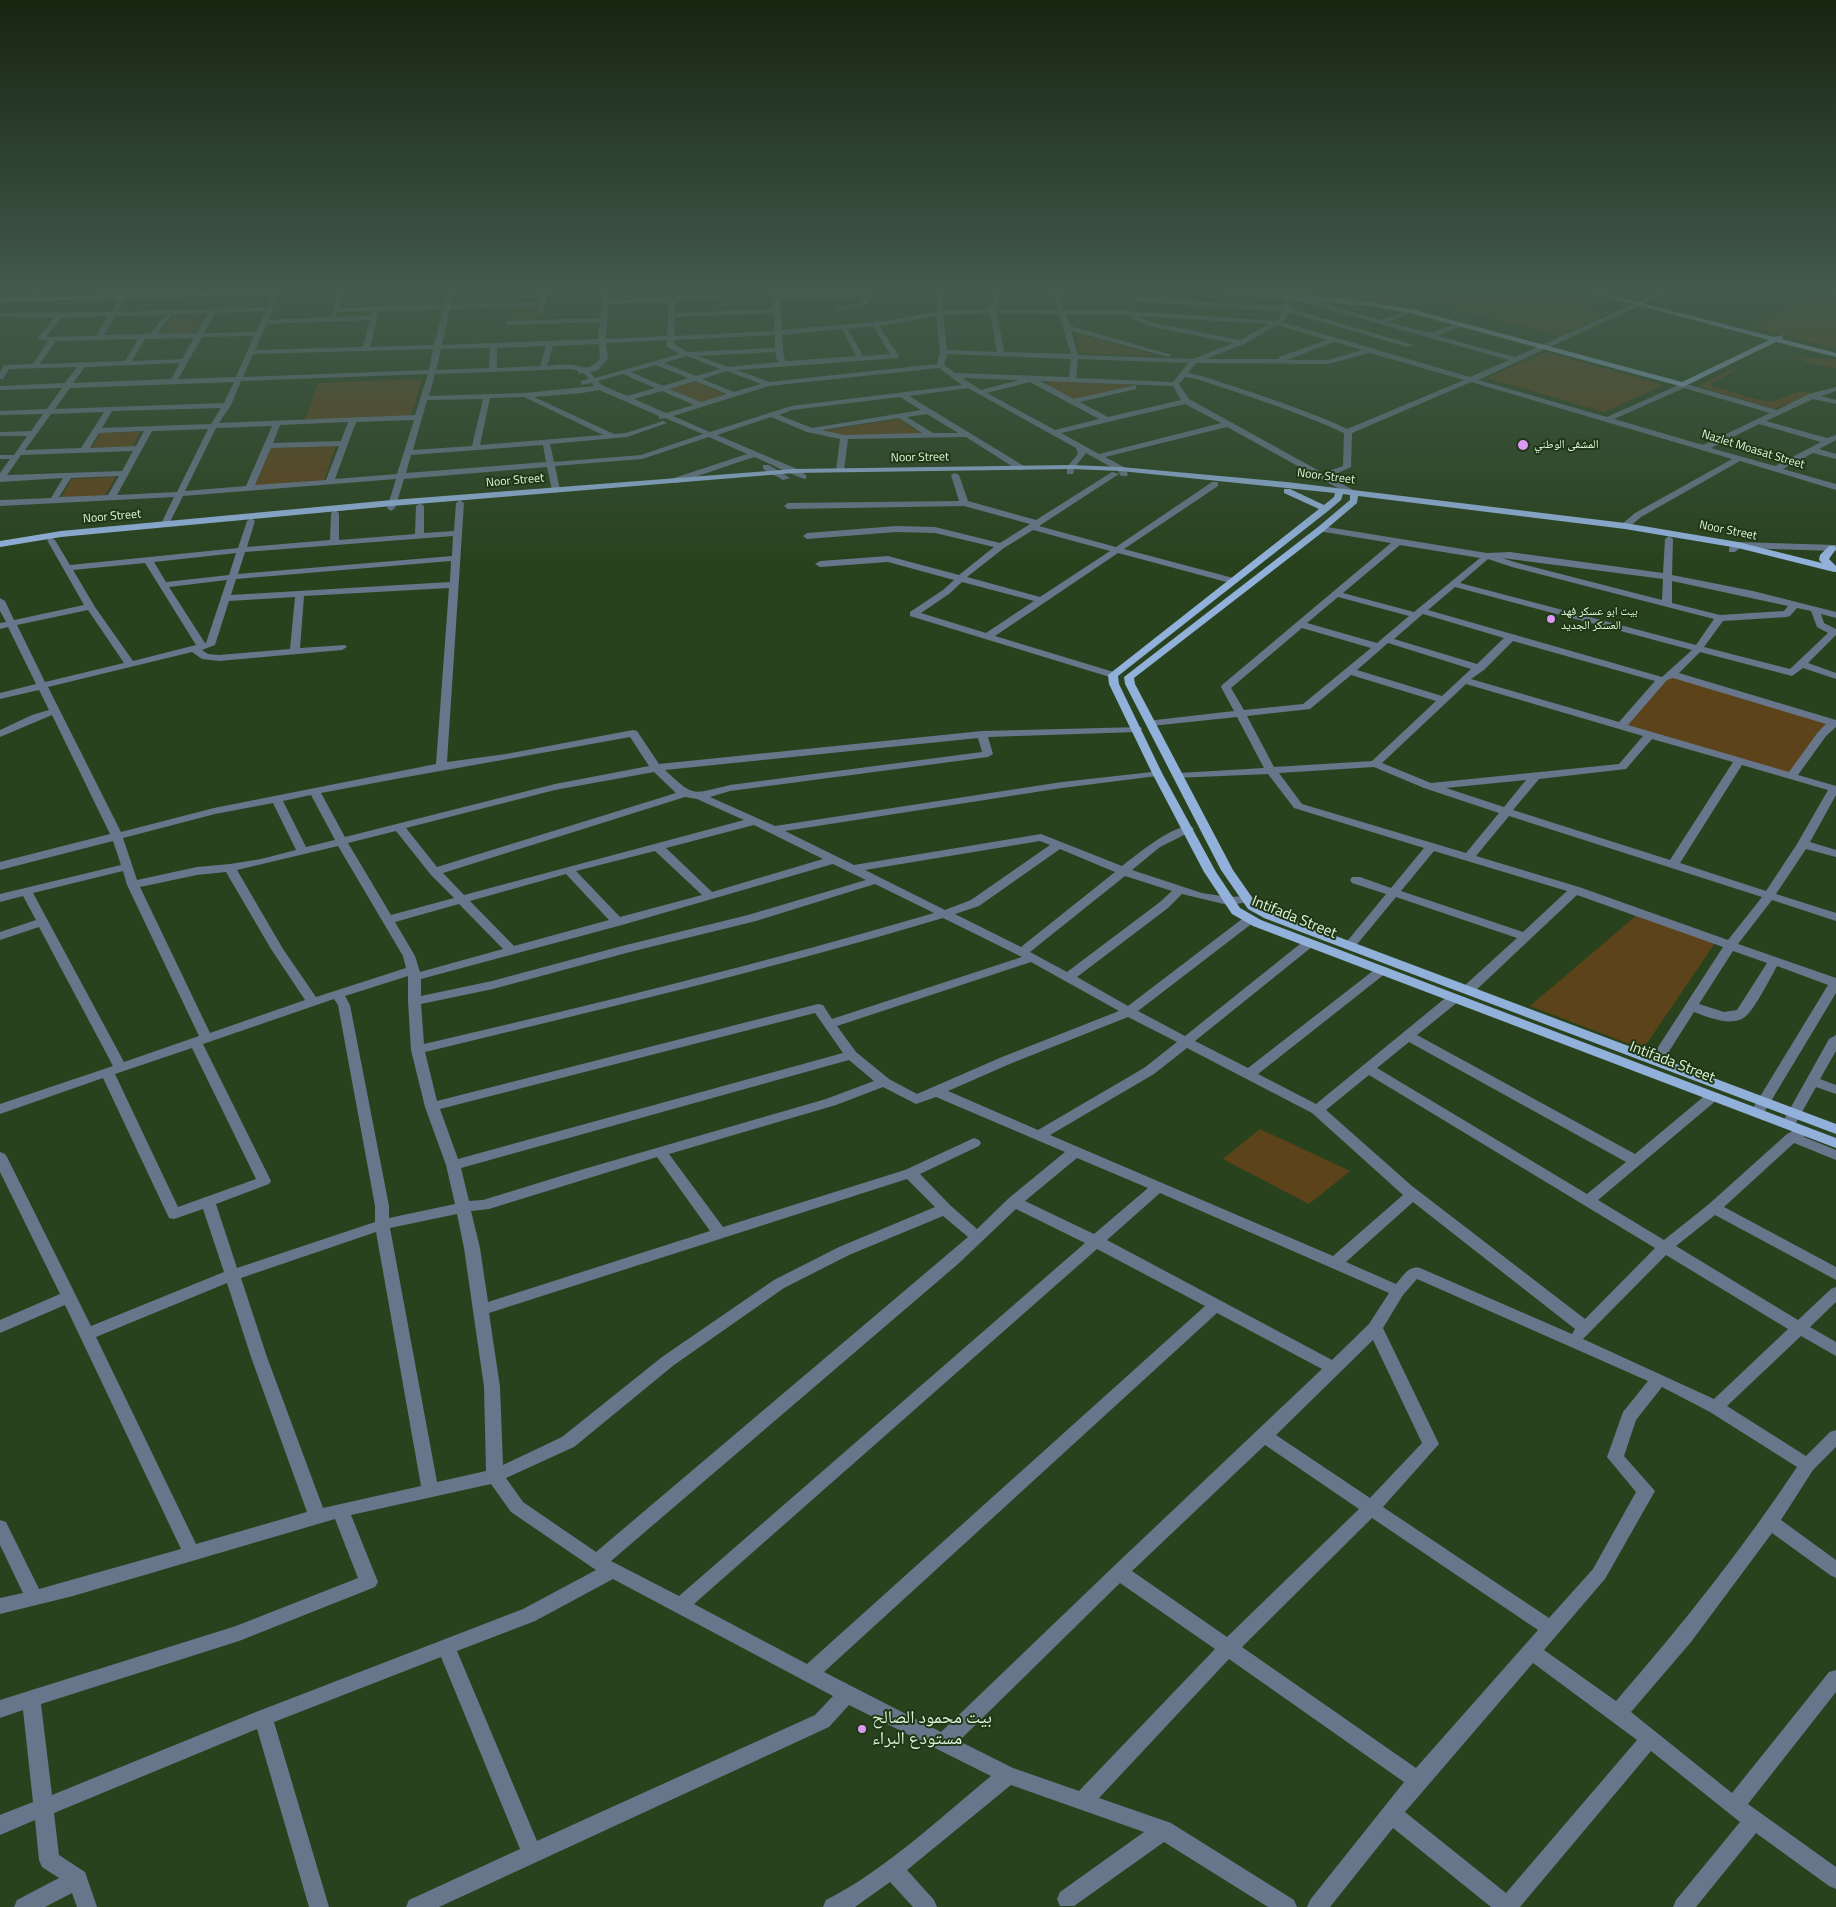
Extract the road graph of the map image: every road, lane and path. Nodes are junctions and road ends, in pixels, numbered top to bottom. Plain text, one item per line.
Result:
1 (70, 381) edge
2 (265, 381) edge
3 (429, 381) edge
4 (580, 381) edge
5 (593, 381) edge
6 (605, 381) edge
7 (645, 381) edge
8 (686, 381) edge
9 (703, 381) edge
10 (760, 381) edge
11 (804, 381) edge
12 (828, 381) edge
13 (962, 381) edge
14 (1020, 381) edge
15 (1036, 381) edge
16 (1097, 381) edge
17 (1177, 381) edge
18 (1213, 381) edge
19 (1465, 381) edge
20 (1481, 381) edge
21 (1669, 381) edge
22 (1691, 381) edge
23 (173, 382) joint
24 (237, 382) junction
25 (1148, 383) junction
26 (768, 384) junction
27 (1175, 384) junction
28 (1683, 385) junction
29 (594, 386) junction
30 (969, 386) junction
31 (66, 387) junction
32 (583, 387) junction
33 (833, 387) dead end
34 (0, 388) edge
35 (662, 388) junction
36 (1836, 389) edge
37 (0, 392) edge
38 (981, 392) junction
39 (524, 394) junction
40 (732, 394) junction
41 (838, 394) dead end
42 (901, 394) junction
43 (488, 396) junction
44 (1812, 396) junction
45 (425, 398) junction
46 (627, 399) junction
47 (844, 401) junction
48 (1186, 401) junction
49 (1072, 402) junction
50 (1836, 402) edge
51 (702, 404) junction
52 (227, 405) junction
53 (546, 405) junction
54 (110, 409) junction
55 (929, 411) junction
56 (48, 412) junction
57 (0, 413) edge
58 (1778, 413) junction
59 (770, 414) junction
60 (901, 416) junction
61 (419, 417) junction
62 (1106, 419) junction
63 (1609, 419) junction
64 (353, 420) junction
65 (661, 420) junction
66 (1759, 422) junction
67 (276, 424) junction
68 (1228, 424) junction
69 (213, 426) junction
70 (150, 428) junction
71 (810, 430) junction
72 (96, 431) junction
73 (1055, 432) junction
74 (1348, 432) junction
75 (33, 433) junction
76 (0, 434) edge
77 (932, 436) junction
78 (968, 436) junction
79 (613, 437) junction
80 (703, 437) junction
81 (844, 437) junction
82 (1836, 437) edge
83 (1828, 441) junction
84 (546, 442) junction
85 (345, 443) junction
86 (1079, 445) junction
87 (267, 446) junction
88 (138, 448) junction
89 (475, 448) junction
90 (1704, 448) junction
91 (84, 450) junction
92 (1812, 450) junction
93 (407, 453) junction
94 (18, 455) junction
95 (749, 456) junction
96 (1099, 456) junction
97 (1836, 456) edge
98 (0, 458) edge
99 (1740, 458) junction
100 (552, 464) junction
101 (1021, 468) junction
102 (1776, 469) junction
103 (840, 470) junction
104 (1070, 470) junction
105 (794, 471) junction
106 (776, 472) junction
107 (1120, 472) junction
108 (126, 473) junction
109 (955, 474) junction
110 (68, 476) junction
111 (400, 476) junction
112 (1324, 476) junction
113 (803, 477) junction
114 (0, 478) edge
115 (786, 478) junction
116 (330, 481) junction
117 (674, 481) junction
118 (1215, 484) junction
119 (1836, 487) edge
120 (249, 489) junction
121 (556, 490) junction
122 (1288, 491) junction
123 (1340, 492) junction
124 (180, 494) junction
125 (1354, 497) junction
126 (111, 498) junction
127 (53, 501) junction
128 (0, 503) edge
129 (460, 503) junction
130 (964, 503) junction
131 (391, 506) junction
132 (420, 506) junction
133 (788, 506) dead end
134 (1325, 509) junction
135 (335, 513) junction
136 (251, 521) junction
137 (165, 524) junction
138 (1035, 525) junction
139 (1625, 526) junction
140 (1321, 529) junction
141 (458, 532) junction
142 (419, 536) junction
143 (806, 536) dead end
144 (1669, 539) junction
145 (51, 540) junction
146 (1400, 541) junction
147 (334, 542) junction
148 (1708, 542) junction
149 (0, 544) edge
150 (1001, 546) junction
151 (1735, 548) junction
152 (1834, 548) edge
153 (0, 549) edge
154 (1115, 549) junction
155 (241, 550) junction
156 (1487, 556) junction
157 (456, 558) junction
158 (148, 560) junction
159 (820, 564) dead end
160 (1570, 564) junction
161 (68, 568) junction
162 (1610, 569) junction
163 (1835, 571) edge
164 (231, 577) junction
165 (1562, 577) junction
166 (1668, 577) junction
167 (961, 578) junction
168 (1234, 581) junction
169 (1454, 584) junction
170 (164, 585) junction
171 (454, 585) junction
172 (1602, 587) junction
173 (300, 594) junction
174 (1336, 594) junction
175 (226, 598) junction
176 (1041, 600) junction
177 (0, 602) edge
178 (1667, 604) junction
179 (1794, 605) junction
180 (90, 607) junction
181 (1815, 610) junction
182 (1419, 613) junction
183 (1836, 615) edge
184 (1720, 618) junction
185 (1300, 624) junction
186 (6, 625) edge
187 (987, 637) junction
188 (1511, 637) junction
189 (1387, 640) junction
190 (342, 647) dead end
191 (1379, 647) junction
192 (198, 648) junction
193 (1698, 648) junction
194 (295, 651) junction
195 (130, 664) junction
196 (1800, 664) junction
197 (1480, 668) junction
198 (1350, 671) junction
199 (1113, 674) junction
200 (1672, 674) junction
201 (1836, 676) edge
202 (1662, 680) junction
203 (1466, 681) junction
204 (43, 686) junction
205 (0, 696) edge
206 (1444, 700) junction
207 (55, 711) junction
208 (1241, 715) junction
209 (1151, 723) junction
210 (1835, 724) edge
211 (1621, 726) junction
212 (1137, 729) junction
213 (0, 734) edge
214 (982, 734) junction
215 (1649, 735) junction
216 (1739, 762) junction
217 (1376, 764) junction
218 (442, 766) junction
219 (656, 768) junction
220 (1270, 769) junction
221 (1158, 773) junction
222 (1179, 776) junction
223 (1535, 776) junction
224 (1791, 777) junction
225 (1428, 786) junction
226 (1835, 789) edge
227 (315, 792) junction
228 (684, 794) junction
229 (699, 796) junction
230 (277, 800) junction
231 (1506, 811) junction
232 (755, 822) junction
233 (398, 827) junction
234 (1188, 829) junction
235 (772, 830) junction
236 (117, 836) junction
237 (341, 840) junction
238 (1059, 844) junction
239 (1803, 844) junction
240 (658, 847) junction
241 (1431, 847) junction
242 (302, 851) junction
243 (1836, 854) edge
244 (1468, 858) junction
245 (832, 860) junction
246 (1673, 865) junction
247 (0, 866) edge
248 (126, 867) junction
249 (230, 868) junction
250 (851, 869) junction
251 (568, 870) junction
252 (1123, 871) junction
253 (435, 872) junction
254 (1356, 880) dead end
255 (874, 881) junction
256 (132, 884) junction
257 (1180, 889) junction
258 (1575, 890) junction
259 (26, 891) junction
260 (1394, 892) junction
261 (710, 896) junction
262 (1769, 896) junction
263 (0, 898) edge
264 (1246, 899) junction
265 (462, 900) junction
266 (1228, 902) junction
267 (944, 914) junction
268 (1836, 917) edge
269 (1250, 919) junction
270 (388, 920) junction
271 (1268, 921) junction
272 (42, 922) junction
273 (618, 922) junction
274 (0, 936) edge
275 (1524, 936) junction
276 (1310, 943) junction
277 (1350, 946) junction
278 (1730, 946) junction
279 (512, 951) junction
280 (1027, 955) junction
281 (1774, 961) junction
282 (1382, 970) junction
283 (414, 974) junction
284 (1068, 978) junction
285 (1836, 982) edge
286 (1468, 990) junction
287 (338, 994) junction
288 (1454, 998) junction
289 (414, 1001) junction
290 (313, 1002) junction
291 (1691, 1006) junction
292 (1129, 1012) junction
293 (830, 1024) junction
294 (1408, 1036) junction
295 (201, 1041) junction
296 (1185, 1041) junction
297 (1834, 1047) edge
298 (418, 1050) junction
299 (852, 1055) junction
300 (1656, 1061) junction
301 (1369, 1068) junction
302 (114, 1070) junction
303 (1248, 1075) junction
304 (1813, 1081) junction
305 (884, 1082) junction
306 (1836, 1090) edge
307 (937, 1092) junction
308 (1713, 1096) junction
309 (1760, 1107) junction
310 (432, 1108) junction
311 (0, 1109) edge
312 (1317, 1110) junction
313 (1795, 1126) junction
314 (1836, 1129) edge
315 (1040, 1135) junction
316 (974, 1143) dead end
317 (1836, 1143) edge
318 (660, 1151) junction
319 (1075, 1152) junction
320 (1836, 1155) edge
321 (0, 1158) edge
322 (1636, 1161) junction
323 (453, 1165) junction
324 (910, 1173) junction
325 (1158, 1187) junction
326 (1412, 1195) junction
327 (1589, 1200) junction
328 (208, 1202) junction
329 (1014, 1202) junction
330 (464, 1207) junction
331 (1714, 1208) junction
332 (944, 1209) junction
333 (382, 1225) junction
334 (720, 1234) junction
335 (978, 1236) junction
336 (1097, 1242) junction
337 (1666, 1246) junction
338 (1334, 1264) junction
339 (1836, 1274) edge
340 (232, 1275) junction
341 (1398, 1291) junction
342 (1836, 1293) edge
343 (68, 1297) junction
344 (1216, 1305) junction
345 (480, 1310) junction
346 (1799, 1327) junction
347 (0, 1328) edge
348 (1375, 1328) junction
349 (87, 1334) junction
350 (1580, 1334) junction
351 (1836, 1350) edge
352 (1334, 1368) junction
353 (1659, 1379) junction
354 (1716, 1408) junction
355 (1264, 1436) junction
356 (1836, 1437) edge
357 (1807, 1465) junction
358 (495, 1476) junction
359 (430, 1490) junction
360 (1372, 1508) junction
361 (340, 1510) junction
362 (317, 1516) junction
363 (1770, 1522) junction
364 (0, 1528) edge
365 (192, 1554) junction
366 (605, 1566) junction
367 (1836, 1570) edge
368 (1119, 1572) junction
369 (34, 1597) junction
370 (0, 1606) edge
371 (680, 1606) junction
372 (1551, 1629) junction
373 (446, 1647) junction
374 (1228, 1648) junction
375 (1532, 1651) junction
376 (809, 1674) junction
377 (1836, 1678) edge
378 (848, 1694) junction
379 (30, 1699) junction
380 (0, 1709) edge
381 (1618, 1713) junction
382 (263, 1718) junction
383 (1650, 1738) junction
384 (943, 1743) junction
385 (1008, 1775) junction
386 (1418, 1780) junction
387 (1083, 1802) junction
388 (1734, 1806) junction
389 (43, 1809) junction
390 (1391, 1814) junction
391 (1754, 1820) junction
392 (0, 1826) edge
393 (1164, 1830) junction
394 (532, 1854) junction
395 (892, 1869) junction
396 (78, 1879) junction
397 (1836, 1879) edge
398 (1067, 1899) dead end
399 (24, 1907) edge
400 (87, 1907) edge
401 (319, 1907) edge
402 (416, 1907) edge
403 (833, 1907) edge
404 (927, 1907) edge
405 (1287, 1907) edge
406 (1317, 1907) edge
407 (1507, 1907) edge
408 (1683, 1907) edge

1 - 31 street
2 - 24 street
3 - 45 street
4 - 32 street
5 - 29 street
6 - 29 street
7 - 35 street
8 - 35 street
9 - 40 street
10 - 26 street
11 - 26 street
12 - 33 street
13 - 30 street
14 - 38 street
15 - 49 street
16 - 25 street
17 - 27 street
18 - 74 street
19 - 74 street
20 - 63 street, Nazlet Moasat Street
21 - 28 main road
22 - 28 main road
23 - 24 street
23 - 31 street
24 - 31 street
24 - 52 street
25 - 27 street
25 - 49 street
26 - 40 street
27 - 48 street
28 - 58 street
28 - 63 street
29 - 32 street
29 - 46 street
29 - 65 street
30 - 38 street
30 - 42 street
31 - 34 street
31 - 37 street
31 - 56 street
32 - 39 street
32 - 53 street
35 - 46 street
35 - 51 street
36 - 44 street
38 - 73 street
39 - 43 street
39 - 53 street
40 - 51 street
41 - 47 street
42 - 47 street
42 - 55 street
43 - 45 street
43 - 89 street
44 - 50 street
44 - 58 street
45 - 61 street
46 - 65 street
47 - 59 street
48 - 62 street
48 - 68 street
49 - 62 street
51 - 65 street
52 - 54 street
52 - 69 street
53 - 79 street
54 - 56 street
54 - 72 street
55 - 60 street
55 - 78 street
56 - 57 street
56 - 75 street
58 - 66 street
59 - 71 street
59 - 80 street
60 - 71 street
60 - 77 street
61 - 64 street
61 - 93 street
62 - 73 street
63 - 90 street, Nazlet Moasat Street
64 - 67 street
64 - 85 street
65 - 79 street
65 - 80 street
66 - 83 street
66 - 90 street
67 - 69 street
67 - 87 street
68 - 96 street
68 - 112 street
69 - 70 street
69 - 124 street
70 - 72 street
70 - 88 street
71 - 81 street
72 - 91 street
73 - 86 street
74 - 112 street
75 - 76 street
75 - 94 street
77 - 78 street
77 - 81 street
78 - 101 street
79 - 84 street
80 - 95 street
80 - 100 street
81 - 103 street
82 - 83 street
83 - 92 street
84 - 89 street
84 - 100 street
85 - 87 street
85 - 116 street
86 - 96 street
86 - 104 street
87 - 120 street
88 - 91 street
88 - 108 street
89 - 93 street
90 - 99 street, Nazlet Moasat Street
91 - 94 street
92 - 97 street
92 - 102 street
93 - 111 street
94 - 98 street
94 - 114 street
95 - 105 street
95 - 106 street
95 - 117 street
96 - 107 street
99 - 102 street, Nazlet Moasat Street
99 - 139 street
100 - 111 street
100 - 121 street
101 - 103 main road, Noor Street
101 - 104 main road, Noor Street
102 - 119 street, Nazlet Moasat Street
103 - 105 main road, Noor Street
104 - 107 main road, Noor Street
104 - 109 main road, Noor Street
105 - 106 main road, Noor Street
105 - 113 street
106 - 115 street
106 - 117 main road, Noor Street
107 - 118 main road, Noor Street
107 - 123 main road, Noor Street
107 - 138 street
108 - 110 street
108 - 126 street
109 - 113 main road, Noor Street
109 - 130 street
110 - 114 street
110 - 127 street
111 - 116 street
111 - 131 street
112 - 123 street
113 - 115 main road, Noor Street
115 - 129 main road, Noor Street
116 - 120 street
117 - 121 main road, Noor Street
118 - 122 main road, Noor Street
118 - 154 street
120 - 124 street
121 - 131 main road, Noor Street
122 - 123 main road, Noor Street
122 - 134 main road
123 - 125 main road, Noor Street
123 - 134 main road
124 - 126 street
124 - 137 street
125 - 139 main road, Noor Street
125 - 140 main road, Intifada Street
125 - 144 main road, Noor Street
126 - 127 street
127 - 128 street
129 - 132 main road, Noor Street
129 - 141 street
130 - 133 street
130 - 138 street
131 - 132 main road, Noor Street
131 - 135 main road, Noor Street
131 - 137 main road, Noor Street
132 - 142 street
134 - 168 main road
135 - 136 main road, Noor Street
135 - 147 street
136 - 145 main road, Noor Street
136 - 155 street
137 - 149 main road, Noor Street
138 - 150 street
138 - 154 street
139 - 148 main road, Noor Street
140 - 146 street
140 - 209 main road, Intifada Street
141 - 142 street
141 - 157 street
142 - 147 street
143 - 150 street
144 - 148 main road, Noor Street
144 - 166 street
145 - 153 main road, Noor Street
145 - 161 street
146 - 156 street
146 - 174 street
147 - 155 street
148 - 151 main road, Noor Street
150 - 167 street
151 - 152 street
151 - 163 main road, Noor Street
152 - 163 main road
154 - 168 street
154 - 176 street
155 - 158 street
155 - 164 street
156 - 160 street
156 - 165 street
156 - 169 street
157 - 164 street
157 - 171 street
158 - 161 street
158 - 170 street
159 - 167 street
160 - 162 street
160 - 165 street
161 - 180 street
162 - 166 street
162 - 172 street
164 - 170 street
164 - 175 street
165 - 172 street
166 - 178 street
166 - 179 street
167 - 176 street
167 - 187 street
168 - 199 main road
169 - 182 street
169 - 193 street
170 - 192 street
171 - 173 street
171 - 218 street
172 - 178 street
173 - 175 street
173 - 194 street
174 - 182 street
174 - 185 street
175 - 192 street
176 - 187 street
177 - 186 street
178 - 184 street
179 - 181 street
179 - 184 street
180 - 186 street
180 - 195 street
181 - 183 street
181 - 196 street
182 - 188 street
182 - 189 street
184 - 193 street
185 - 191 street
185 - 208 street
186 - 204 street
187 - 199 street
188 - 197 street
188 - 202 street
189 - 191 street
189 - 197 street
190 - 194 street
191 - 198 street
192 - 194 street
192 - 195 street
193 - 196 street
193 - 200 street
195 - 204 street
196 - 201 street
197 - 203 street
198 - 206 street
198 - 208 street
199 - 212 main road, Intifada Street
200 - 202 street
200 - 210 street
202 - 211 street
203 - 206 street
203 - 211 street
204 - 205 street
204 - 207 street
206 - 217 street
207 - 213 street
207 - 236 street
208 - 209 street
208 - 220 street
209 - 222 main road, Intifada Street
210 - 224 street
211 - 215 street
212 - 214 street
212 - 221 main road, Intifada Street
214 - 219 street
214 - 229 street
215 - 216 street
215 - 223 street
216 - 224 street
216 - 246 street
217 - 220 street
217 - 225 street
218 - 219 street
218 - 227 street
219 - 228 street
219 - 233 street
220 - 222 street
220 - 241 street
221 - 234 main road, Intifada Street
221 - 235 street
222 - 264 main road, Intifada Street
223 - 225 street
223 - 231 street
224 - 226 street
225 - 231 street
226 - 239 street
227 - 230 street
227 - 237 street
228 - 229 street
228 - 253 street
229 - 232 street
230 - 236 street
230 - 242 street
231 - 244 street
231 - 246 street
232 - 235 street
232 - 240 street
233 - 237 street
233 - 253 street
234 - 252 street
234 - 266 main road, Intifada Street
235 - 245 street
236 - 247 street
236 - 248 street
237 - 242 street
237 - 270 street
238 - 250 street
238 - 252 street
238 - 267 street
239 - 243 street
239 - 262 street
240 - 251 street
240 - 261 street
241 - 244 street
241 - 260 street
242 - 249 street
244 - 258 street
245 - 250 street
245 - 261 street
246 - 262 street
248 - 256 street
248 - 259 street
249 - 256 street
249 - 290 street
250 - 255 street
251 - 265 street
251 - 273 street
252 - 257 street
252 - 280 street
253 - 265 street
254 - 260 street
255 - 267 street
255 - 289 street
256 - 295 street
257 - 266 street
257 - 284 street
258 - 275 street
258 - 278 street
259 - 263 street
259 - 272 street
260 - 275 street
260 - 277 street
261 - 273 street
262 - 268 street
262 - 278 street
264 - 266 street
264 - 271 main road, Intifada Street
265 - 270 street
265 - 279 street
266 - 269 main road, Intifada Street
267 - 280 street
267 - 298 street
269 - 271 main road, Intifada Street
269 - 292 street
270 - 283 street
271 - 276 main road, Intifada Street
271 - 277 main road, Intifada Street
272 - 274 street
272 - 302 street
273 - 279 street
275 - 286 street
276 - 282 main road, Intifada Street
276 - 296 street
277 - 286 main road, Intifada Street
278 - 281 street
278 - 291 street
279 - 283 street
280 - 284 street
280 - 293 street
281 - 285 street
281 - 291 street
282 - 288 main road, Intifada Street
282 - 303 street
283 - 287 street
283 - 289 street
284 - 292 street
285 - 309 street
286 - 300 main road, Intifada Street
287 - 290 street
287 - 333 street
288 - 294 street
288 - 308 main road, Intifada Street
289 - 298 street
290 - 295 street
291 - 300 street
292 - 296 street
292 - 307 street
293 - 299 street
293 - 310 street
294 - 301 street
294 - 322 street
295 - 302 street
295 - 328 street
296 - 303 street
296 - 315 street
297 - 304 street
298 - 310 street
299 - 305 street
299 - 323 street
300 - 309 main road, Intifada Street
301 - 312 street
301 - 327 street
302 - 311 street
302 - 328 street
303 - 312 street
304 - 306 street
304 - 313 street
305 - 307 street
305 - 318 street
307 - 315 street
308 - 309 main road, Intifada Street
308 - 322 street
309 - 313 main road, Intifada Street
310 - 323 street
312 - 326 street
313 - 314 main road, Intifada Street
313 - 317 main road, Intifada Street
313 - 320 street
313 - 331 street
315 - 319 street
316 - 324 street
318 - 330 street
318 - 334 street
319 - 325 street
319 - 329 street
321 - 343 street
322 - 327 street
323 - 330 street
324 - 332 street
324 - 334 street
325 - 336 street
325 - 338 street
326 - 338 street
326 - 350 street
327 - 337 street
328 - 340 street
329 - 335 street
329 - 336 street
330 - 333 street
330 - 345 street
331 - 337 street
331 - 339 street
332 - 335 street
332 - 358 street
333 - 340 street
333 - 359 street
334 - 345 street
335 - 366 street
336 - 344 street
336 - 371 street
337 - 346 street
337 - 350 street
338 - 341 street
340 - 349 street
340 - 362 street
341 - 348 street
341 - 350 street
342 - 346 street
343 - 347 street
343 - 349 street
344 - 352 street
344 - 376 street
345 - 358 street
346 - 351 street
346 - 354 street
348 - 352 street
348 - 360 street
349 - 365 street
350 - 353 street
352 - 355 street
353 - 354 street
353 - 372 street
354 - 357 street
355 - 360 street
355 - 368 street
356 - 357 street
357 - 363 street
358 - 359 street
358 - 366 street
359 - 361 street
360 - 372 street
360 - 374 street
361 - 362 street
361 - 379 street
362 - 365 street
363 - 367 street
363 - 381 street
364 - 369 street
365 - 369 street
366 - 371 street
366 - 373 street
368 - 374 street
368 - 384 street
369 - 370 street
371 - 376 street
372 - 375 street
373 - 382 street
373 - 394 street
374 - 386 street
374 - 387 street
375 - 381 street
375 - 386 street
376 - 378 street
377 - 388 street
378 - 384 street
378 - 394 street
379 - 380 street
379 - 389 street
381 - 383 street
382 - 389 street
382 - 401 street
383 - 388 street
383 - 407 street
384 - 385 street
385 - 387 street
385 - 395 street
386 - 390 street
387 - 393 street
388 - 391 street
389 - 392 street
389 - 396 street
390 - 406 street
390 - 407 street
391 - 397 street
391 - 408 street
393 - 398 street
393 - 405 street
394 - 402 street
395 - 403 street
395 - 404 street
396 - 399 street
396 - 400 street

